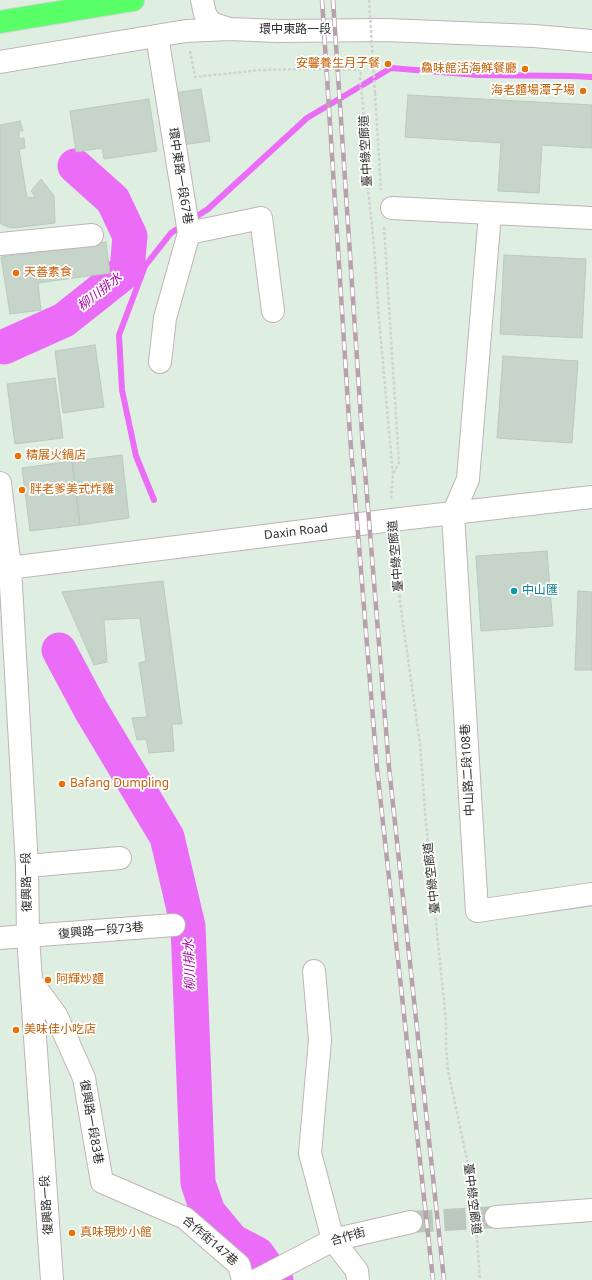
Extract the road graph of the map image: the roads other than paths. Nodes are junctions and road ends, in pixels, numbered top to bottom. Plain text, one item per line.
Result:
1 (133, 0) edge
2 (202, 0) edge
3 (0, 22) edge
4 (229, 29) junction
5 (157, 36) junction
6 (592, 41) edge
7 (0, 62) edge
8 (386, 208) road end
9 (490, 213) junction
10 (592, 218) edge
11 (92, 234) dead end
12 (189, 234) junction
13 (0, 244) edge
14 (273, 311) dead end
15 (160, 362) dead end
16 (0, 483) edge
17 (592, 497) edge
18 (453, 514) junction
19 (5, 569) edge
20 (120, 858) dead end
21 (27, 866) junction
22 (592, 894) edge
23 (174, 924) dead end
24 (28, 937) junction
25 (0, 938) edge
26 (314, 971) dead end
27 (31, 981) junction
28 (102, 1182) joint
29 (592, 1210) edge
30 (496, 1217) tunnel mouth
31 (411, 1222) tunnel mouth
32 (332, 1240) junction
33 (52, 1280) edge
34 (242, 1280) edge
35 (257, 1280) edge
36 (358, 1280) edge

1 - 3 highway
2 - 4 street
4 - 5 street, 環中東路一段
4 - 6 street, 環中東路一段
5 - 7 street, 環中東路一段
5 - 12 street, 環中東路一段67巷
8 - 9 street
9 - 10 street
9 - 18 street
11 - 13 street
12 - 14 street
12 - 15 street, 環中東路一段67巷
16 - 19 street, 復興路一段
17 - 18 street, Daxin Road
18 - 19 street, Daxin Road
18 - 22 street, 中山路二段108巷
19 - 21 street, 復興路一段
20 - 21 street
21 - 24 street, 復興路一段
23 - 24 street, 復興路一段73巷
24 - 25 street, 復興路一段73巷
24 - 27 street, 復興路一段
26 - 32 street
27 - 28 street, 復興路一段83巷
27 - 33 street, 復興路一段
28 - 34 street, 合作街147巷
29 - 30 street
31 - 32 street, 合作街
32 - 35 street, 合作街
32 - 36 street

